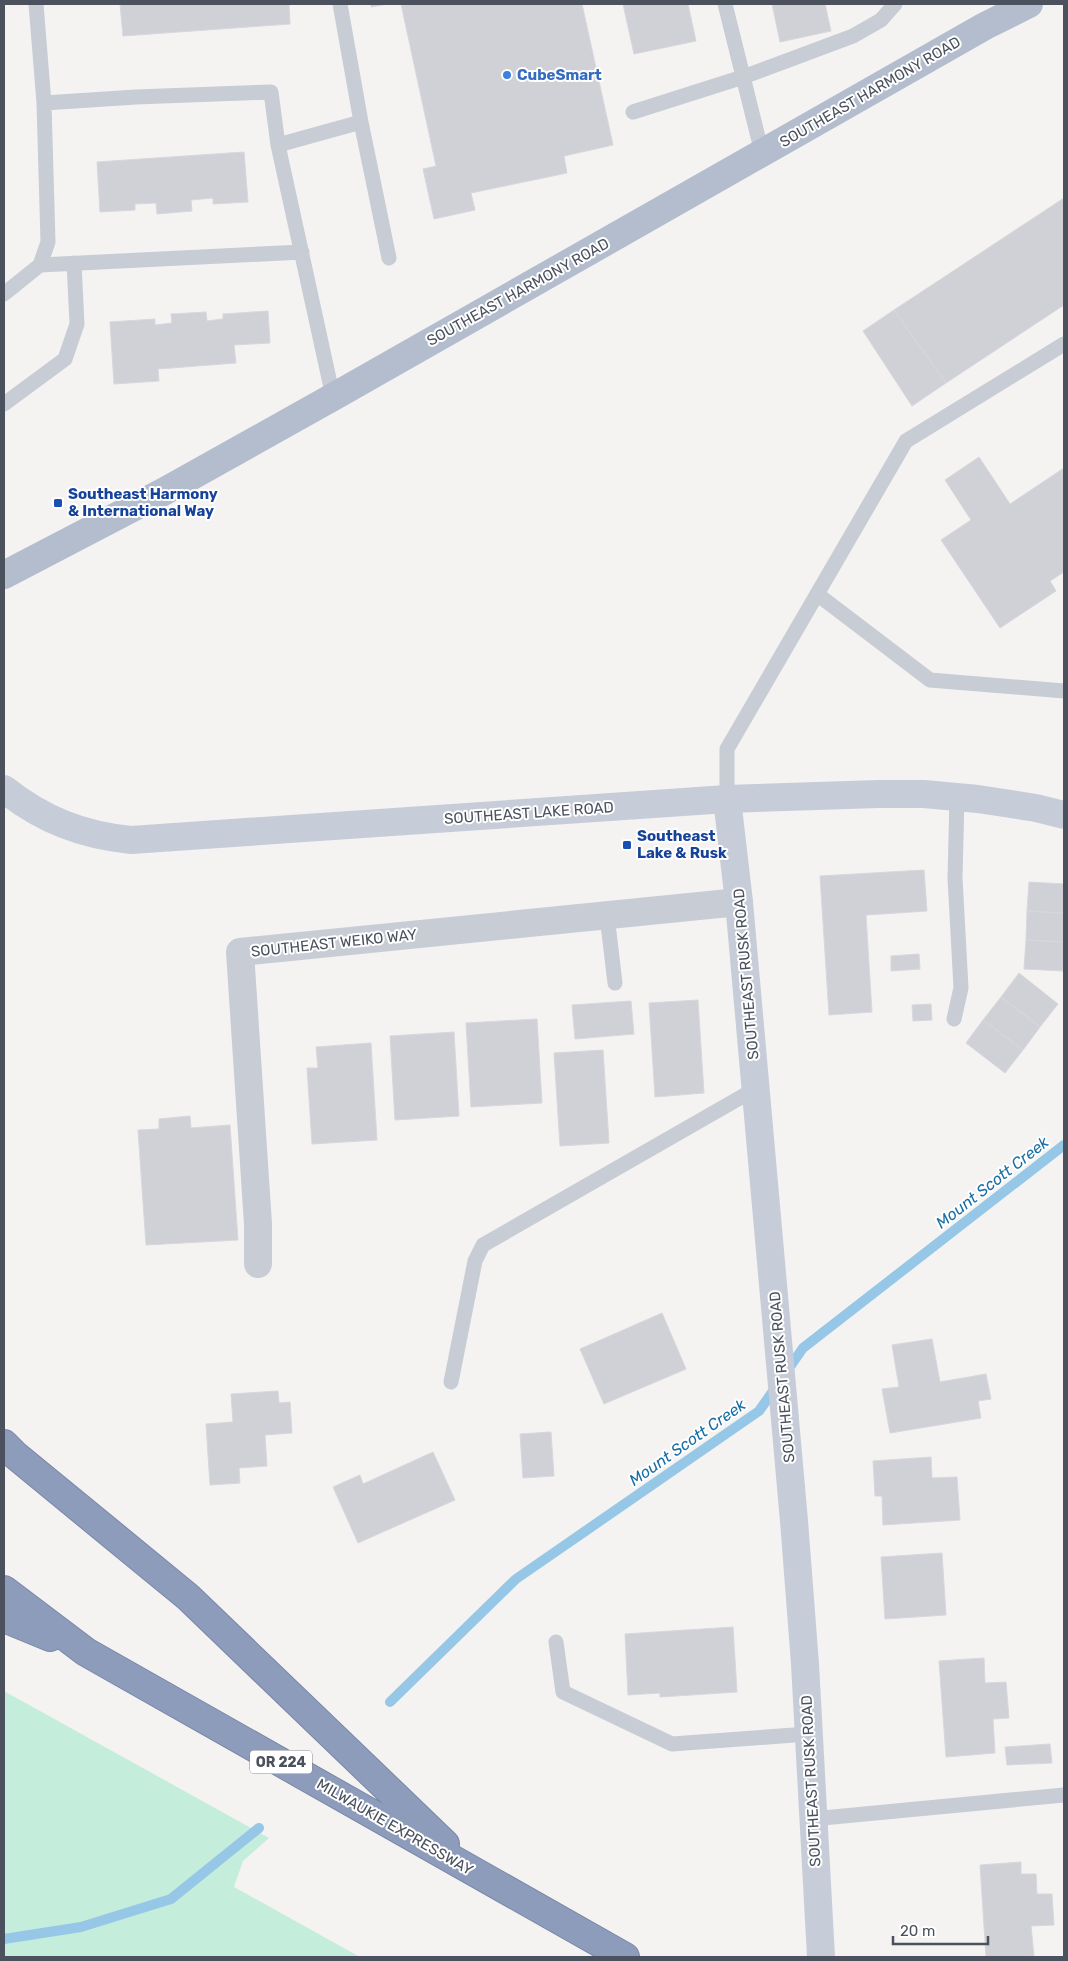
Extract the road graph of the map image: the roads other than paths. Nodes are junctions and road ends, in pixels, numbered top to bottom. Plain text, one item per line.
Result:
1 (36, 4) edge
2 (340, 4) edge
3 (726, 4) edge
4 (894, 4) edge
5 (1030, 4) edge
6 (743, 77) junction
7 (44, 103) junction
8 (633, 112) dead end
9 (361, 122) junction
10 (278, 145) junction
11 (762, 153) junction
12 (302, 252) junction
13 (389, 258) dead end
14 (74, 263) junction
15 (40, 265) junction
16 (4, 294) edge
17 (1064, 344) edge
18 (334, 397) junction
19 (4, 404) edge
20 (4, 575) edge
21 (817, 594) junction
22 (1064, 691) edge
23 (4, 789) edge
24 (957, 797) junction
25 (727, 799) junction
26 (1064, 815) edge
27 (740, 902) junction
28 (606, 916) junction
29 (615, 983) dead end
30 (954, 1020) dead end
31 (757, 1088) junction
32 (258, 1264) dead end
33 (451, 1382) dead end
34 (4, 1444) edge
35 (4, 1590) edge
36 (4, 1618) edge
37 (556, 1642) dead end
38 (86, 1652) junction
39 (808, 1734) junction
40 (1064, 1795) edge
41 (812, 1819) junction
42 (475, 1873) junction
43 (625, 1957) edge
44 (821, 1957) edge

1 - 7 lane
2 - 9 lane
3 - 6 lane
4 - 6 lane
5 - 11 main road, SOUTHEAST HARMONY ROAD
6 - 8 lane
6 - 11 lane
7 - 10 lane
7 - 15 lane
9 - 10 lane
9 - 13 lane
10 - 12 lane
11 - 18 main road, SOUTHEAST HARMONY ROAD
12 - 14 lane
12 - 18 lane
14 - 15 lane
14 - 19 lane
15 - 16 lane
17 - 21 lane
18 - 20 main road, SOUTHEAST HARMONY ROAD
21 - 22 lane
21 - 25 lane
23 - 25 street, SOUTHEAST LAKE ROAD
24 - 25 street, SOUTHEAST LAKE ROAD
24 - 26 street, SOUTHEAST LAKE ROAD
24 - 30 lane
25 - 27 street, SOUTHEAST RUSK ROAD
27 - 28 street, SOUTHEAST WEIKO WAY
27 - 31 street, SOUTHEAST RUSK ROAD
28 - 29 lane
28 - 32 street, SOUTHEAST WEIKO WAY
31 - 33 lane
31 - 39 street, SOUTHEAST RUSK ROAD
34 - 42 highway
35 - 38 highway, MILWAUKIE EXPRESSWAY / OR 224
36 - 38 highway, MILWAUKIE EXPRESSWAY / OR 224
37 - 39 lane
38 - 42 highway, MILWAUKIE EXPRESSWAY / OR 224
39 - 41 street, SOUTHEAST RUSK ROAD
40 - 41 lane
41 - 44 street, SOUTHEAST RUSK ROAD
42 - 43 highway, MILWAUKIE EXPRESSWAY / OR 224

